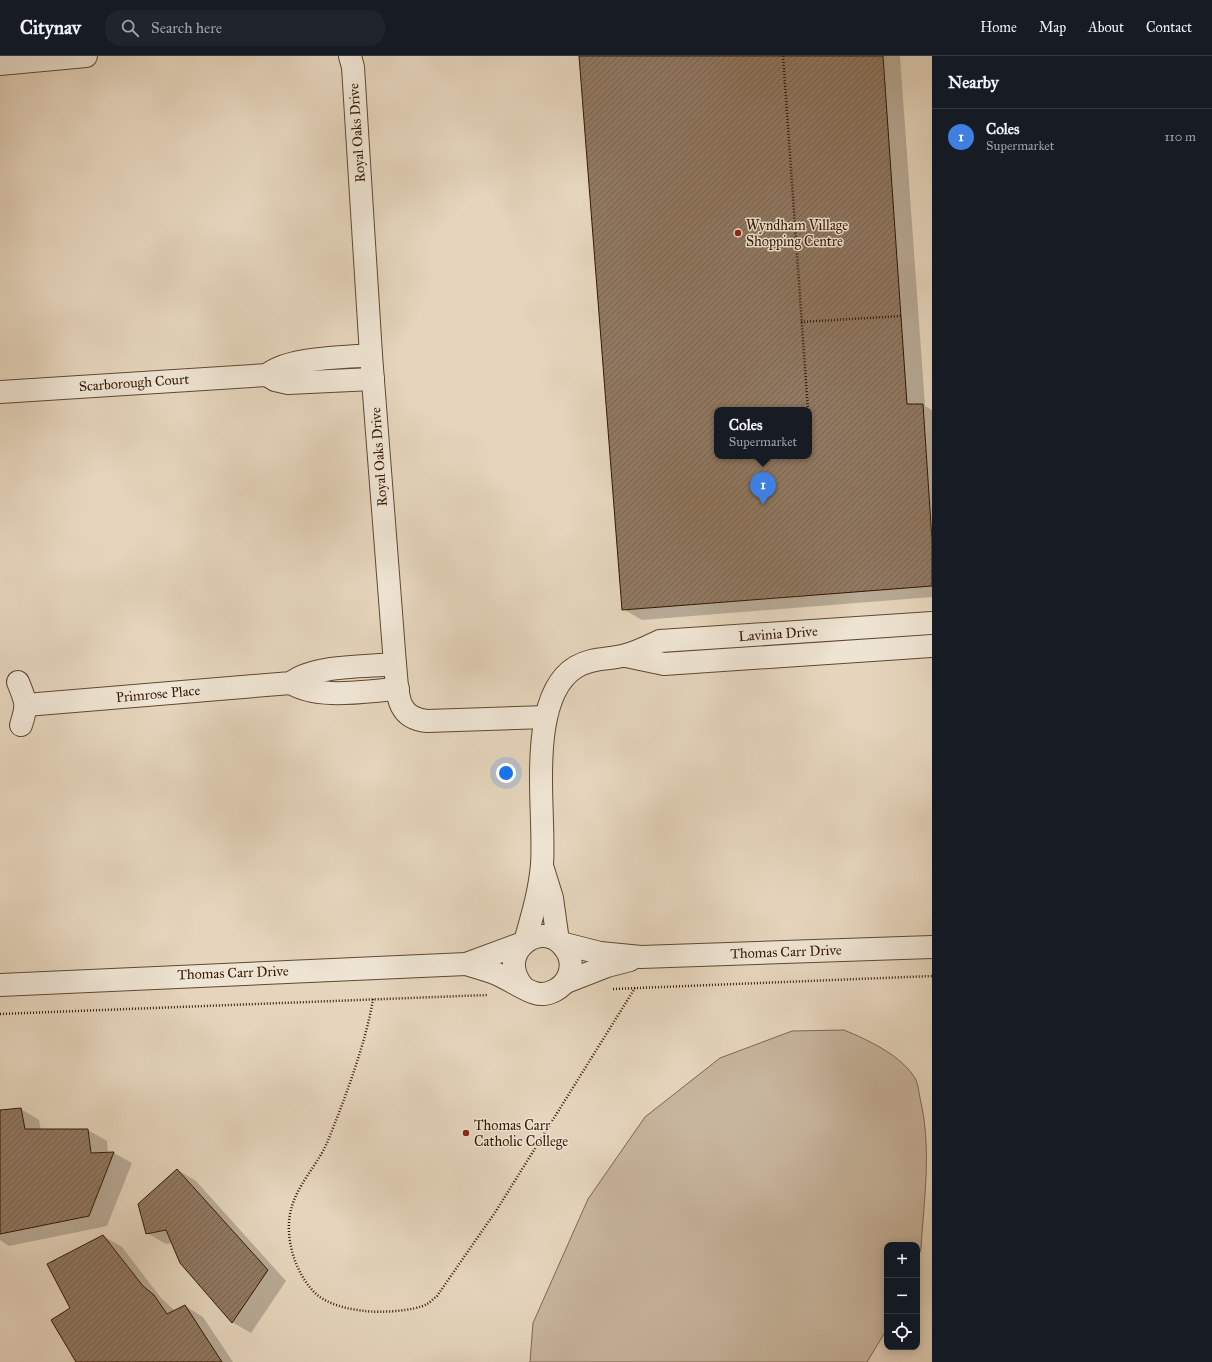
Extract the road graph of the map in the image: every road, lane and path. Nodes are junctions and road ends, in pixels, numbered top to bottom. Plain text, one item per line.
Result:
1 (86, 56) edge
2 (350, 56) edge
3 (783, 56) edge
4 (0, 64) edge
5 (901, 316) dead end
6 (802, 322) junction
7 (371, 355) junction
8 (267, 375) junction
9 (373, 379) junction
10 (0, 392) edge
11 (808, 407) edge
12 (932, 623) edge
13 (932, 646) edge
14 (626, 656) junction
15 (394, 664) junction
16 (18, 682) dead end
17 (290, 683) junction
18 (398, 689) junction
19 (546, 717) junction
20 (542, 864) junction
21 (524, 942) junction
22 (560, 942) junction
23 (932, 947) edge
24 (641, 957) junction
25 (466, 964) junction
26 (932, 976) edge
27 (566, 982) junction
28 (0, 985) edge
29 (523, 987) junction
30 (635, 988) junction
31 (612, 989) dead end
32 (490, 994) dead end
33 (373, 999) junction
34 (0, 1014) edge

1 - 4 street
2 - 7 street, Royal Oaks Drive
3 - 6 path
5 - 6 path
6 - 11 path
7 - 8 street, Scarborough Court
7 - 9 street, Royal Oaks Drive
8 - 9 street, Scarborough Court
8 - 10 street, Scarborough Court
9 - 15 street, Royal Oaks Drive
12 - 14 street, Lavinia Drive
13 - 14 street, Lavinia Drive
14 - 19 street, Lavinia Drive
15 - 17 street, Primrose Place
15 - 18 street, Royal Oaks Drive
16 - 17 street, Primrose Place
17 - 18 street, Primrose Place
18 - 19 street, Royal Oaks Drive
19 - 20 street, Lavinia Drive
20 - 21 street, Lavinia Drive
20 - 22 street, Lavinia Drive
21 - 22 street
21 - 25 street, Thomas Carr Drive
21 - 29 street
22 - 24 street, Thomas Carr Drive
22 - 27 street
23 - 24 street, Thomas Carr Drive
24 - 27 street, Thomas Carr Drive
25 - 28 street, Thomas Carr Drive
25 - 29 street, Thomas Carr Drive
26 - 30 path
27 - 29 street
30 - 31 path
30 - 33 path
32 - 33 path
33 - 34 path

